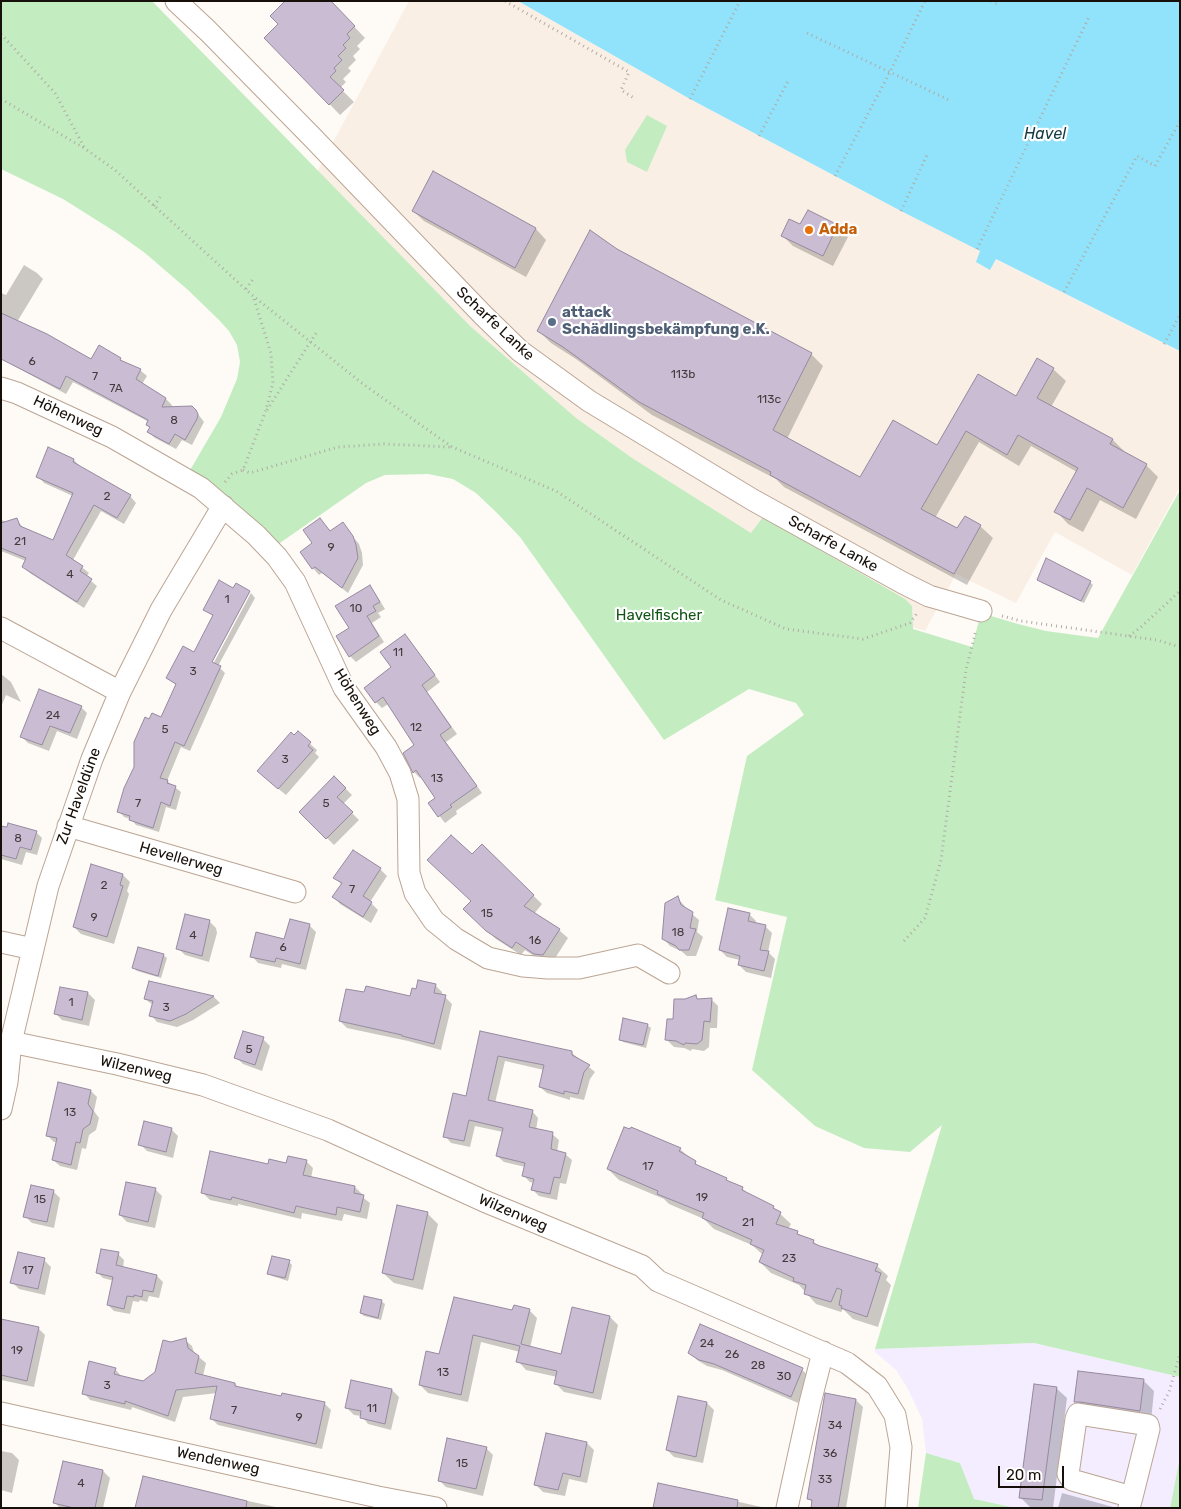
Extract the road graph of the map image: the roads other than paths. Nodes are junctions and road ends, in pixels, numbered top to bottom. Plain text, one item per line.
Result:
1 (176, 1) edge
2 (1, 388) edge
3 (217, 501) junction
4 (981, 611) road end
5 (1, 628) edge
6 (120, 692) junction
7 (68, 826) junction
8 (295, 892) dead end
9 (1, 942) edge
10 (33, 949) junction
11 (669, 973) dead end
12 (11, 1042) junction
13 (1, 1109) edge
14 (824, 1352) junction
15 (1, 1413) edge
16 (1131, 1502) edge
17 (436, 1508) edge
18 (788, 1508) edge
19 (896, 1508) edge

1 - 4 street, Scharfe Lanke
2 - 3 street, Höhenweg
3 - 6 street, Zur Haveldüne
3 - 11 street, Höhenweg
5 - 6 street
6 - 7 street, Zur Haveldüne
7 - 8 street, Hevellerweg
7 - 10 street, Zur Haveldüne
9 - 10 street
10 - 12 street, Zur Haveldüne
12 - 13 street, Zur Haveldüne
12 - 14 street, Wilzenweg
14 - 18 street
14 - 19 street, Wilzenweg
15 - 17 street, Wendenweg
16 - 16 street

